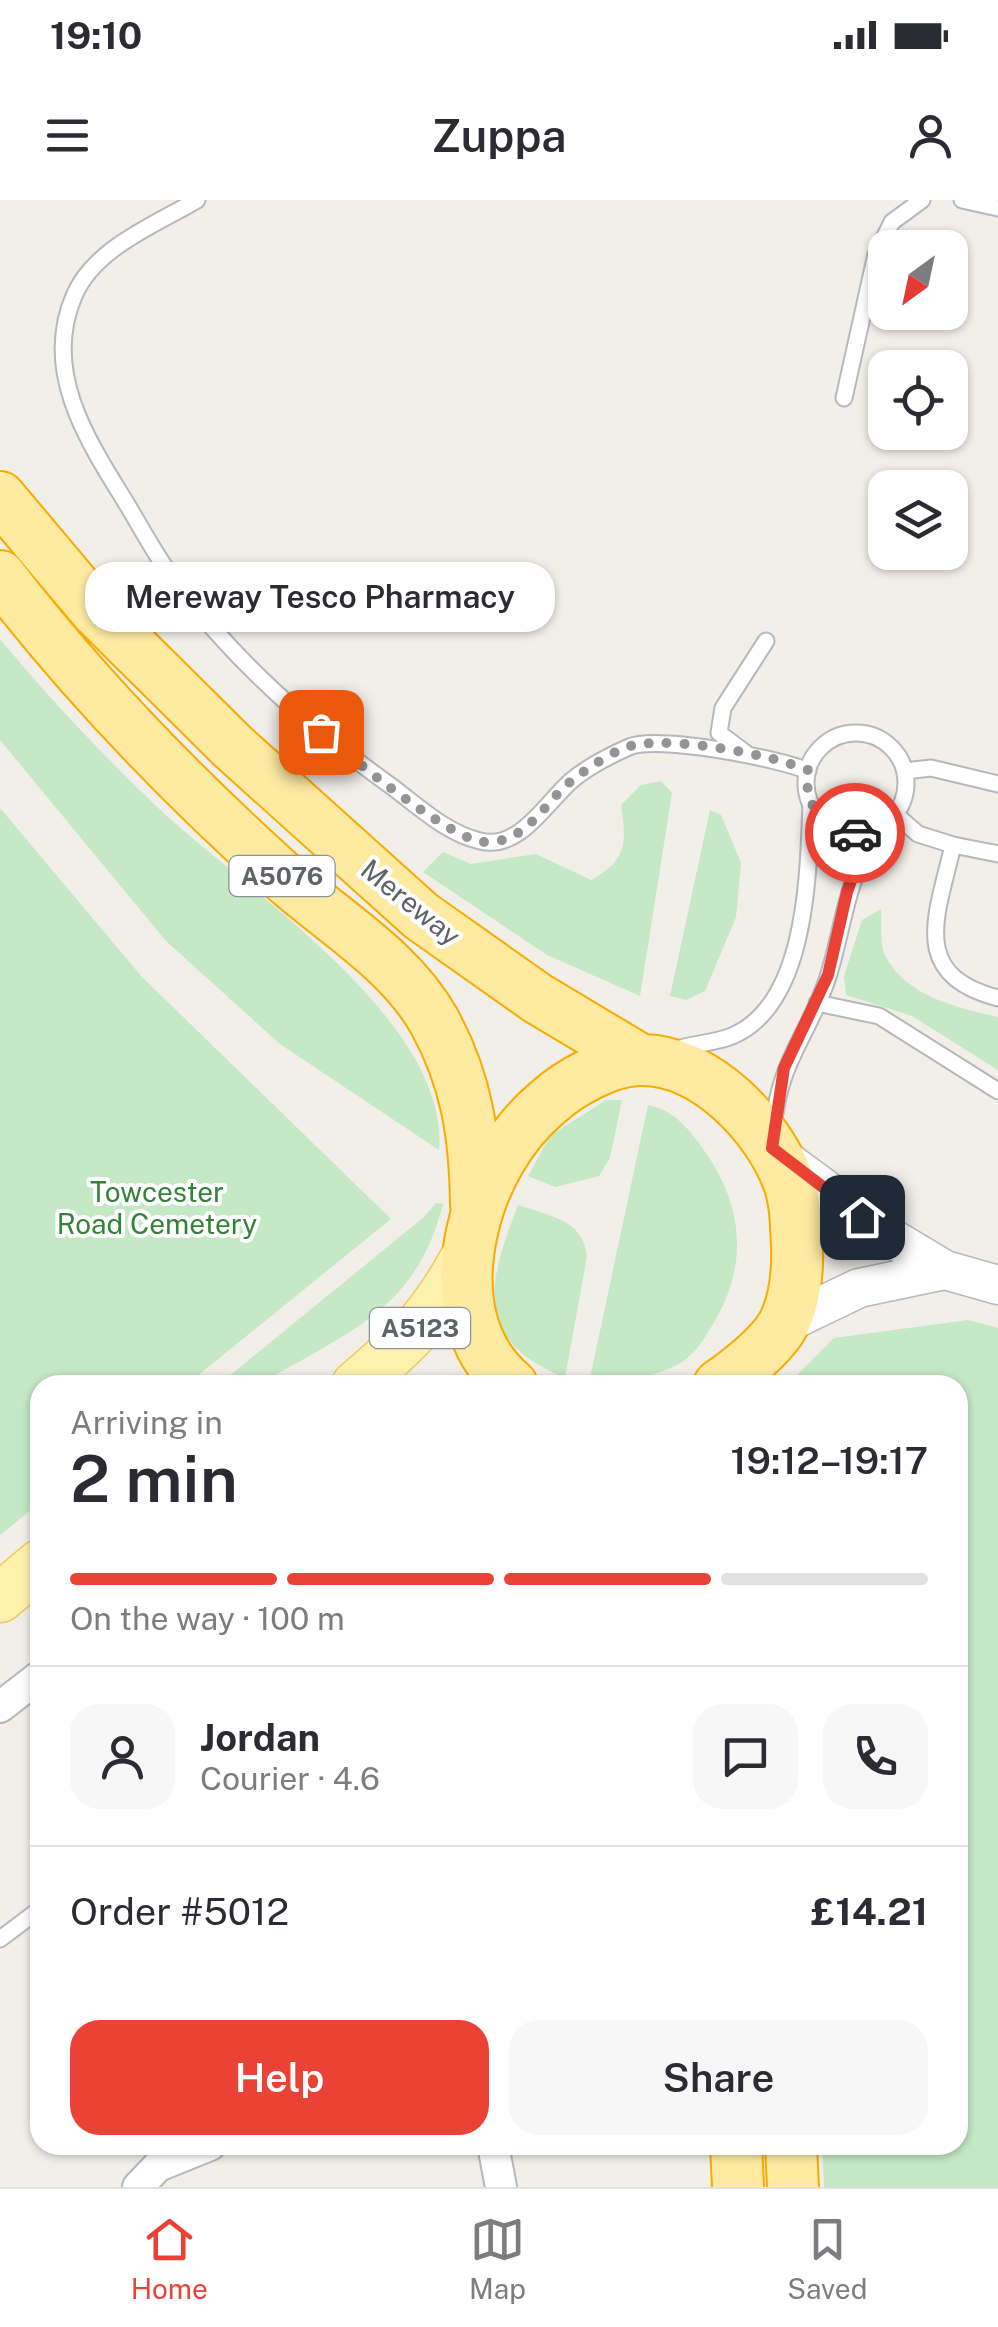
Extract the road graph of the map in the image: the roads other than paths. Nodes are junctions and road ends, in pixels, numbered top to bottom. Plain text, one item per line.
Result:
1 (197, 200) edge
2 (922, 200) edge
3 (962, 200) edge
4 (998, 208) edge
5 (844, 398) dead end
6 (0, 497) edge
7 (0, 576) edge
8 (766, 641) dead end
9 (749, 755) junction
10 (808, 770) junction
11 (904, 772) junction
12 (998, 784) edge
13 (811, 804) junction
14 (888, 820) junction
15 (953, 845) junction
16 (998, 854) edge
17 (998, 998) edge
18 (818, 1004) junction
19 (645, 1060) junction
20 (998, 1091) edge
21 (774, 1150) junction
22 (471, 1235) junction
23 (945, 1270) junction
24 (998, 1285) edge
25 (779, 1330) junction
26 (368, 1375) edge
27 (504, 1375) edge
28 (730, 1375) edge
29 (772, 1375) edge
30 (30, 1572) edge
31 (0, 1598) edge
32 (30, 1684) edge
33 (0, 1707) edge
34 (30, 1916) edge
35 (0, 1939) edge
36 (185, 2155) edge
37 (495, 2155) edge
38 (736, 2155) edge
39 (791, 2155) edge
40 (138, 2187) edge
41 (502, 2187) edge
42 (738, 2187) edge
43 (793, 2187) edge

1 - 9 lane
2 - 5 lane
3 - 4 lane
6 - 19 highway, Mereway / A5076
7 - 22 highway, A5076
8 - 9 lane
9 - 10 lane
10 - 11 lane
10 - 13 lane
11 - 12 lane
11 - 14 lane
13 - 14 lane
13 - 19 lane
14 - 15 lane
14 - 18 lane
15 - 16 lane
15 - 17 lane
18 - 20 lane
18 - 21 lane
19 - 21 highway, Mereway
19 - 22 highway
21 - 23 street
21 - 25 highway
22 - 26 main road, A5123
22 - 27 highway
23 - 24 street
23 - 25 street
25 - 28 highway
25 - 29 highway
30 - 31 main road
32 - 33 street
34 - 35 lane
36 - 40 street
37 - 41 street
38 - 42 highway
39 - 43 highway

